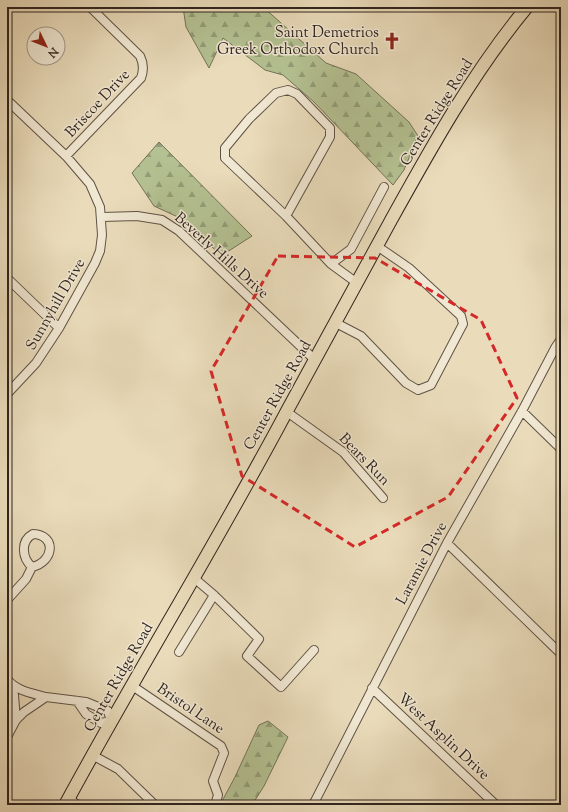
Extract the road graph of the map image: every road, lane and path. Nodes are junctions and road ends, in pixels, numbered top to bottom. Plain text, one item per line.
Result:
1 (90, 7) edge
2 (527, 7) edge
3 (7, 100) edge
4 (66, 156) junction
5 (384, 188) dead end
6 (286, 216) junction
7 (102, 217) junction
8 (377, 246) junction
9 (331, 264) junction
10 (7, 278) edge
11 (357, 283) junction
12 (336, 323) junction
13 (59, 328) junction
14 (561, 339) edge
15 (314, 360) junction
16 (7, 394) edge
17 (522, 411) junction
18 (287, 412) junction
19 (561, 449) edge
20 (383, 498) dead end
21 (447, 543) junction
22 (32, 567) dead end
23 (194, 578) junction
24 (214, 595) junction
25 (7, 600) edge
26 (314, 650) dead end
27 (179, 652) dead end
28 (561, 654) edge
29 (9, 682) edge
30 (131, 685) junction
31 (372, 688) junction
32 (46, 697) junction
33 (77, 701) junction
34 (16, 720) junction
35 (111, 721) junction
36 (7, 737) edge
37 (92, 755) junction
38 (70, 803) edge
39 (155, 805) edge
40 (214, 805) edge
41 (313, 805) edge
42 (496, 805) edge

1 - 4 street, Briscoe Drive
2 - 8 main road, Center Ridge Road
3 - 4 street
4 - 7 street
5 - 9 street
6 - 6 street
6 - 9 street
7 - 13 street, Sunnyhill Drive
7 - 15 street, Beverly Hills Drive
8 - 11 main road, Center Ridge Road
8 - 12 street
9 - 11 street
10 - 13 street
11 - 12 main road, Center Ridge Road
12 - 15 main road, Center Ridge Road
13 - 16 street, Sunnyhill Drive
14 - 17 street, Laramie Drive
15 - 18 main road, Center Ridge Road
17 - 19 street
17 - 21 street, Laramie Drive
18 - 20 street, Bears Run
18 - 23 main road, Center Ridge Road
21 - 28 street
21 - 31 street, Laramie Drive
22 - 25 street
23 - 24 street
23 - 30 main road, Center Ridge Road
24 - 26 street
24 - 27 street
29 - 32 street
29 - 34 street
30 - 35 main road, Center Ridge Road
30 - 40 street, Bristol Lane
31 - 41 street, Laramie Drive
31 - 42 street, West Asplin Drive
32 - 33 street
32 - 34 street
33 - 35 street
33 - 35 street
34 - 36 street
35 - 37 main road, Center Ridge Road
37 - 38 main road, Center Ridge Road
37 - 39 street

